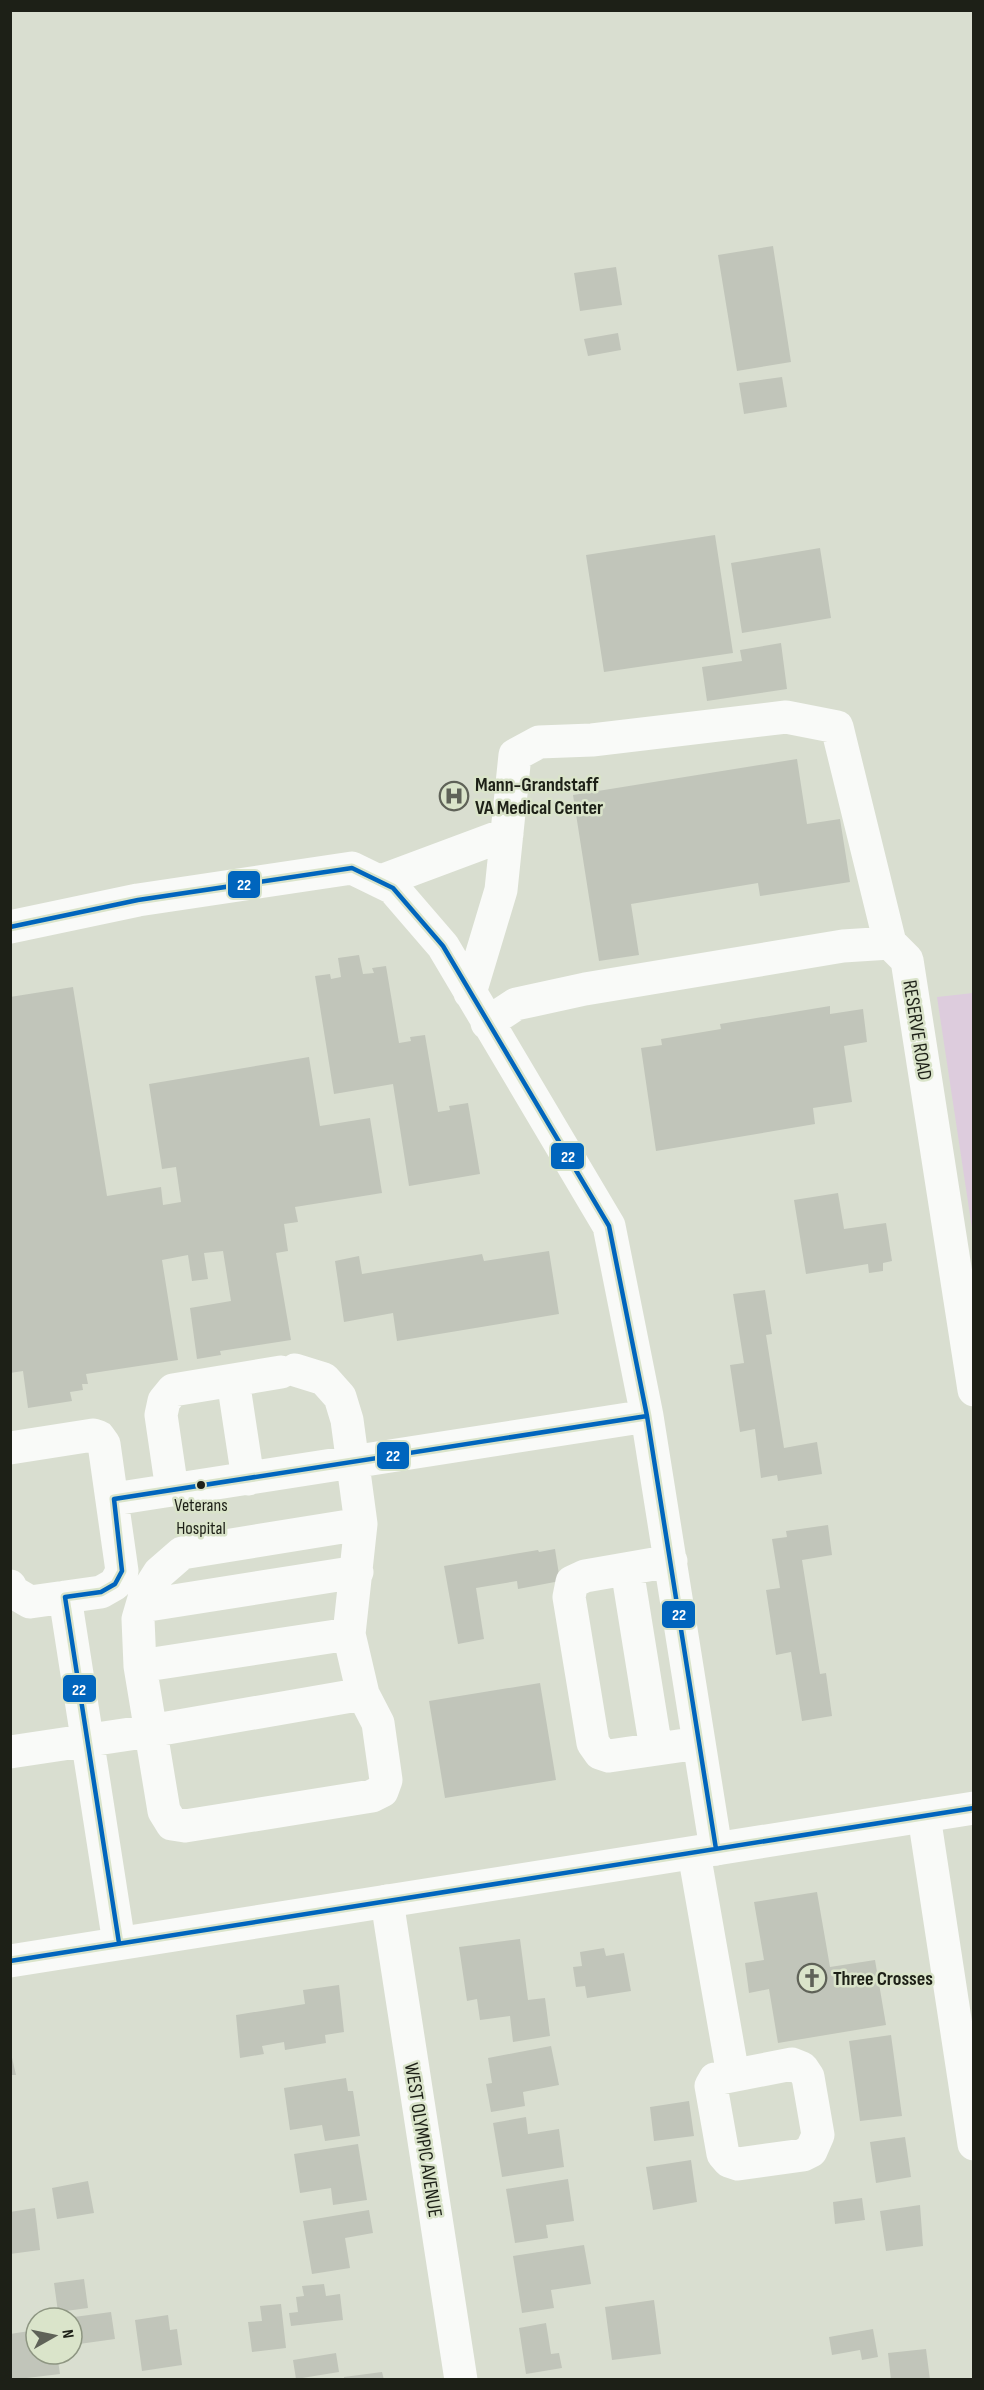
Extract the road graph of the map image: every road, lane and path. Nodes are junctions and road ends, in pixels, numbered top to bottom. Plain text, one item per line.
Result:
1 (507, 834) junction
2 (381, 881) junction
3 (10, 927) edge
4 (890, 943) junction
5 (470, 993) junction
6 (487, 1023) junction
7 (233, 1380) junction
8 (974, 1390) edge
9 (647, 1416) junction
10 (10, 1448) edge
11 (352, 1463) junction
12 (248, 1479) junction
13 (172, 1490) junction
14 (114, 1499) junction
15 (362, 1524) junction
16 (671, 1562) junction
17 (627, 1569) junction
18 (357, 1572) junction
19 (11, 1590) edge
20 (65, 1597) junction
21 (142, 1606) junction
22 (349, 1634) junction
23 (140, 1666) junction
24 (363, 1694) junction
25 (150, 1731) junction
26 (86, 1742) junction
27 (699, 1743) junction
28 (656, 1749) junction
29 (10, 1752) edge
30 (974, 1808) edge
31 (924, 1816) junction
32 (705, 1851) junction
33 (387, 1900) junction
34 (119, 1943) junction
35 (10, 1961) edge
36 (733, 2075) dead end
37 (974, 2144) edge
38 (461, 2379) edge

1 - 2 street
1 - 4 street
1 - 5 street
2 - 3 street
2 - 5 street
4 - 6 street
4 - 8 street, RESERVE ROAD
5 - 6 street
6 - 9 street
7 - 11 street
7 - 12 street
7 - 13 street
9 - 11 street
9 - 16 street
10 - 14 street
11 - 12 street
11 - 15 street
12 - 13 street
13 - 14 street
14 - 20 street
15 - 18 street
15 - 21 street
16 - 17 street
16 - 27 street
17 - 28 street
17 - 28 street
18 - 21 street
18 - 22 street
19 - 20 street
20 - 26 street
21 - 23 street
22 - 23 street
22 - 24 street
23 - 25 street
24 - 25 street
24 - 25 street
25 - 26 street
26 - 29 street
26 - 34 street
27 - 28 street
27 - 32 street
30 - 31 street
31 - 32 street
31 - 37 street
32 - 33 street
32 - 36 street
33 - 34 street
33 - 38 street, WEST OLYMPIC AVENUE
34 - 35 street

